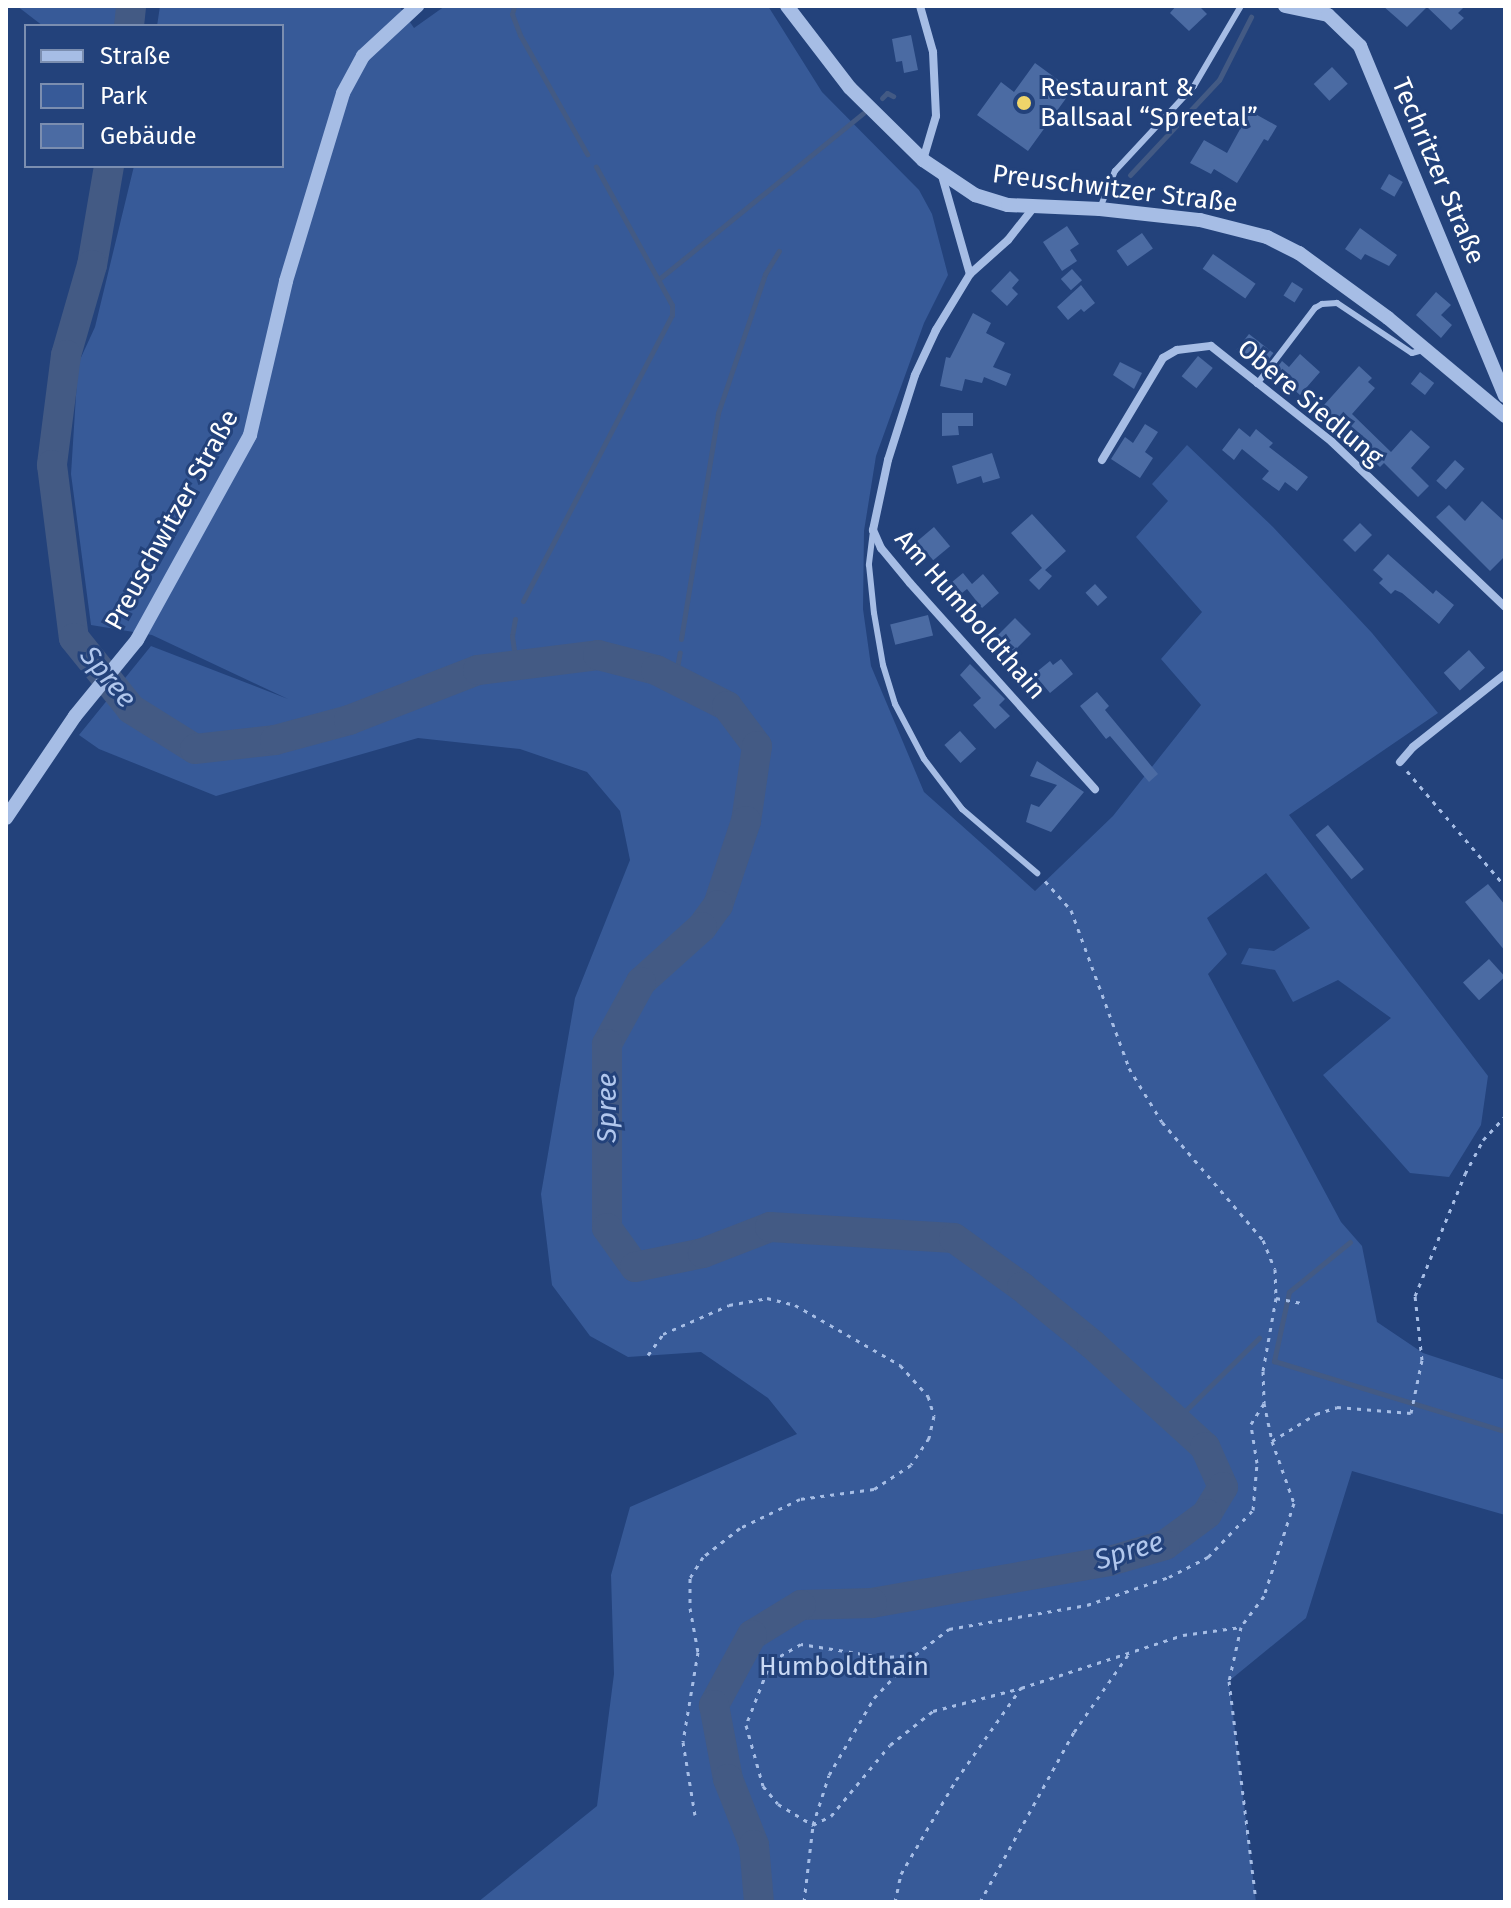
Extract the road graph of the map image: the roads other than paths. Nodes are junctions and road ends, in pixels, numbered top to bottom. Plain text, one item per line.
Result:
1 (417, 6) edge
2 (787, 6) edge
3 (920, 6) edge
4 (1241, 6) edge
5 (1285, 6) edge
6 (923, 160) junction
7 (942, 176) junction
8 (1034, 207) junction
9 (1100, 209) junction
10 (970, 274) junction
11 (1423, 350) junction
12 (1256, 385) junction
13 (1505, 396) edge
14 (1505, 416) edge
15 (1102, 460) dead end
16 (873, 530) junction
17 (1505, 607) edge
18 (1505, 674) edge
19 (1400, 762) road end
20 (1095, 789) dead end
21 (6, 818) edge
22 (1037, 873) road end

1 - 21 street, Preuschwitzer Straße
2 - 6 street, Preuschwitzer Straße
3 - 6 street
4 - 9 lane
5 - 13 street, Techritzer Straße
6 - 7 street, Preuschwitzer Straße
7 - 8 street, Preuschwitzer Straße
7 - 10 street
8 - 9 street, Preuschwitzer Straße
8 - 10 street, Am Humboldthain
9 - 11 street, Preuschwitzer Straße
10 - 16 street, Am Humboldthain
11 - 12 lane
11 - 14 street, Preuschwitzer Straße
12 - 15 street, Obere Siedlung
12 - 17 street, Obere Siedlung
16 - 20 street, Am Humboldthain
16 - 22 lane
18 - 19 street

